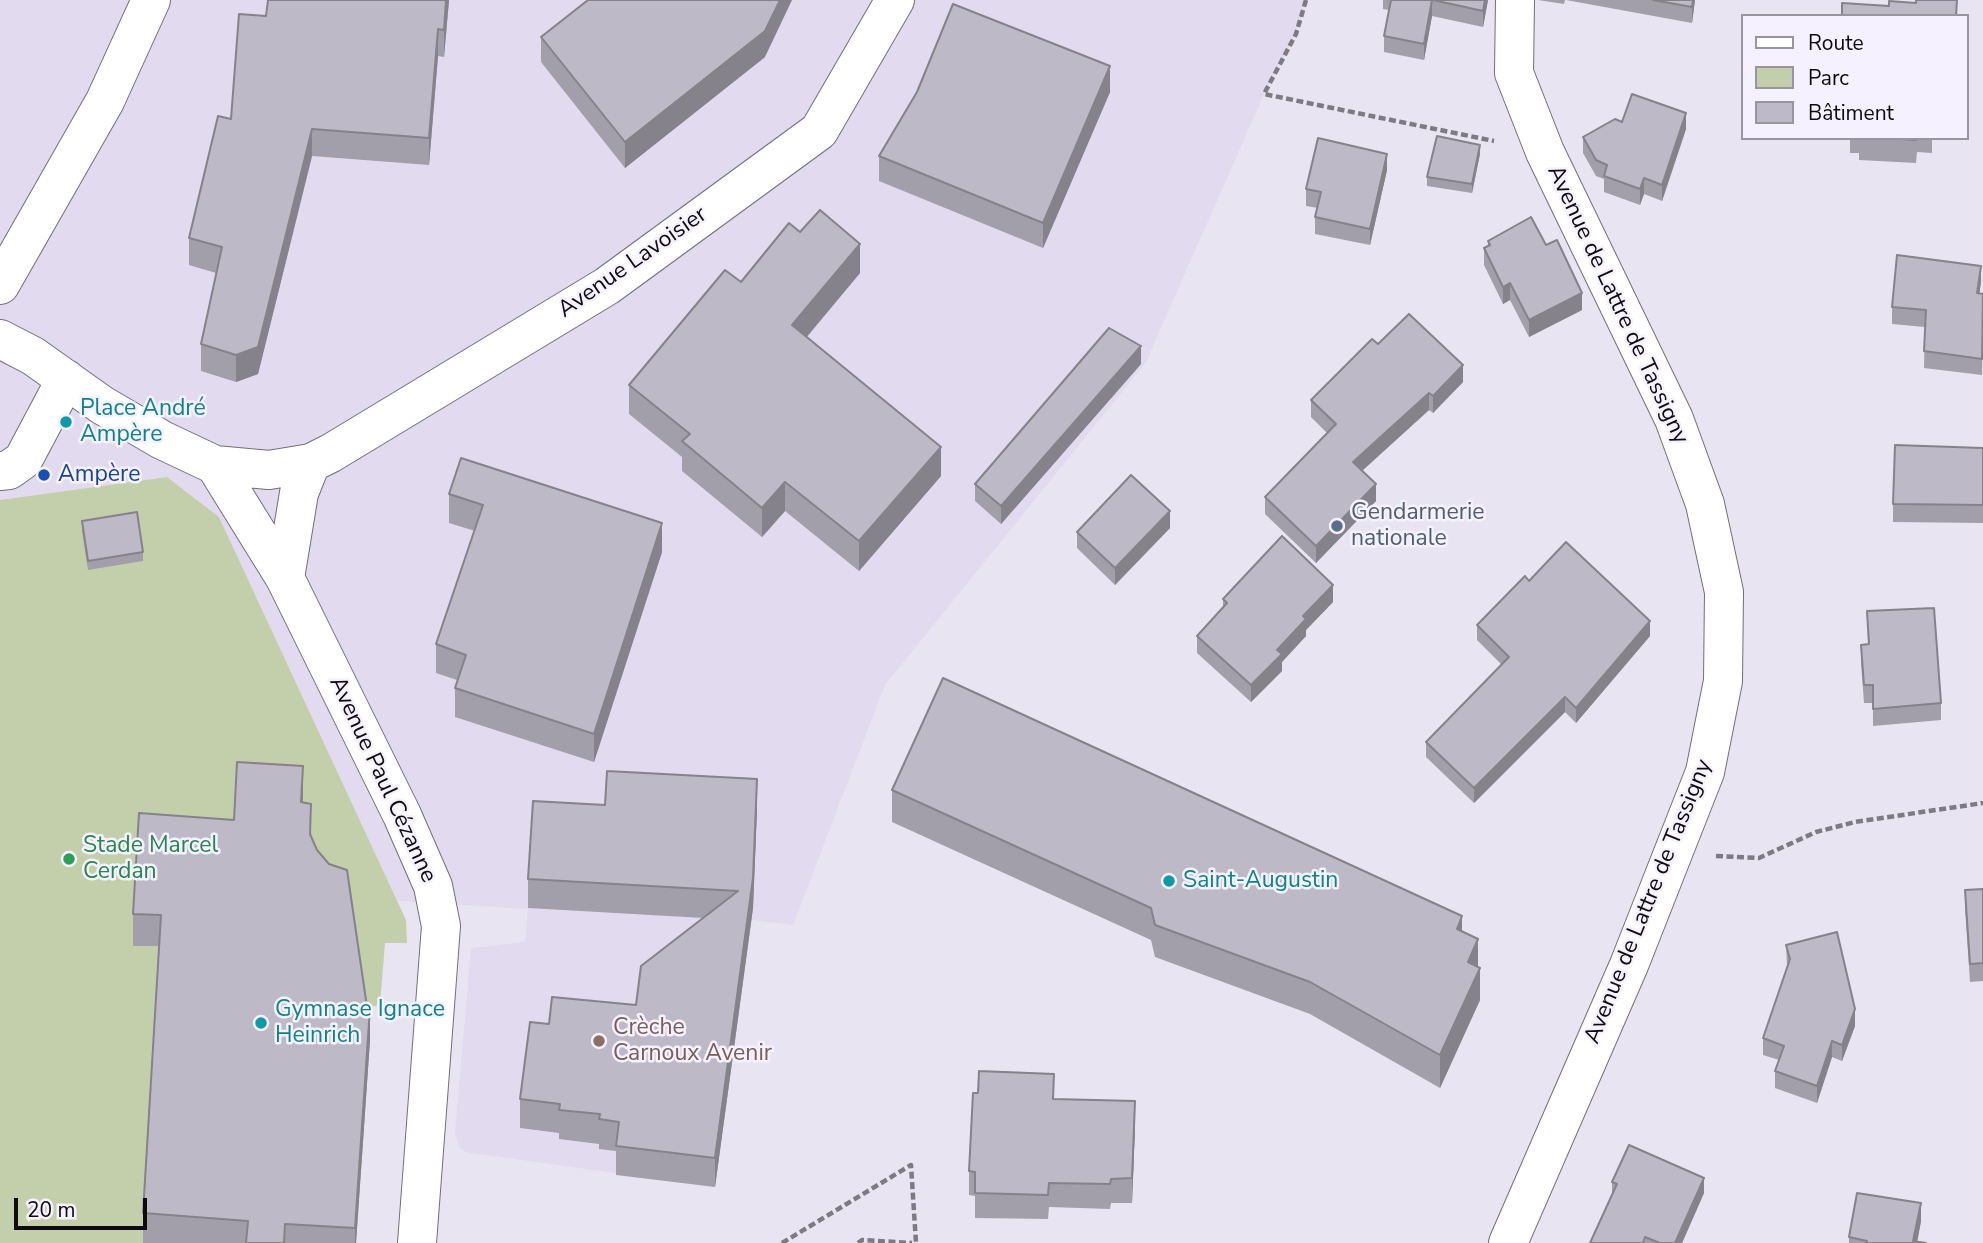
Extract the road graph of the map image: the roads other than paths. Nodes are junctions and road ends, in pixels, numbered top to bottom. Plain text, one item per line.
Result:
1 (151, 0) edge
2 (895, 0) edge
3 (1515, 0) edge
4 (0, 285) edge
5 (0, 339) edge
6 (66, 379) junction
7 (311, 463) junction
8 (215, 464) junction
9 (0, 471) edge
10 (285, 578) junction
11 (417, 1243) edge
12 (1508, 1243) edge

1 - 4 street
2 - 7 street, Avenue Lavoisier
3 - 12 street, Avenue de Lattre de Tassigny
5 - 6 street, Avenue Lavoisier
6 - 8 street, Avenue Lavoisier
6 - 9 street
7 - 8 street, Avenue Lavoisier
7 - 10 street
8 - 10 street, Avenue Paul Cézanne
10 - 11 street, Avenue Paul Cézanne

